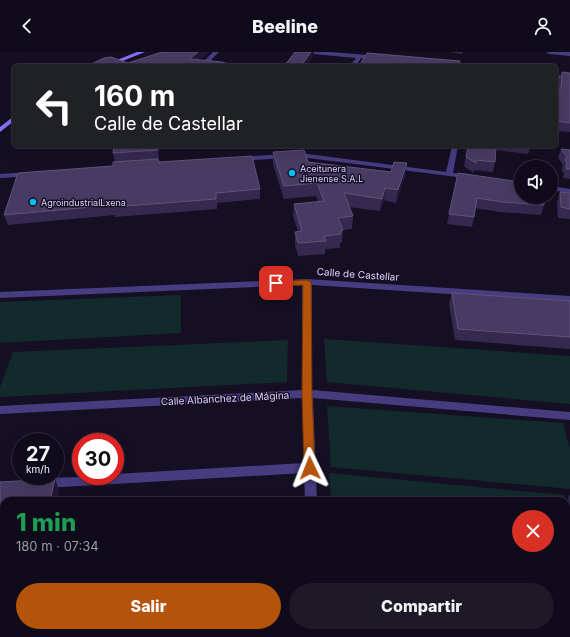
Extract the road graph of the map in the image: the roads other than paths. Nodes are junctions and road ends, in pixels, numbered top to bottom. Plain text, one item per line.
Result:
1 (142, 52) edge
2 (216, 52) edge
3 (313, 52) edge
4 (549, 52) edge
5 (570, 54) edge
6 (359, 57) junction
7 (382, 59) edge
8 (110, 64) edge
9 (204, 64) edge
10 (354, 64) edge
11 (558, 77) edge
12 (570, 78) edge
13 (12, 120) edge
14 (0, 130) edge
15 (305, 148) edge
16 (455, 148) edge
17 (300, 155) junction
18 (232, 160) edge
19 (39, 173) edge
20 (449, 174) junction
21 (0, 176) edge
22 (478, 178) edge
23 (558, 189) edge
24 (570, 190) edge
25 (307, 282) junction
26 (0, 295) edge
27 (570, 298) edge
28 (307, 394) junction
29 (0, 410) edge
30 (570, 416) edge
31 (310, 468) junction
32 (64, 482) edge
33 (311, 497) edge

1 - 8 main road
2 - 9 street
3 - 6 street
4 - 5 street
6 - 7 street
6 - 10 street
11 - 12 street
13 - 14 main road
15 - 17 street
16 - 20 street
17 - 18 street
17 - 20 street
19 - 21 street
20 - 22 street
23 - 24 street
25 - 26 street, Calle de Castellar
25 - 27 street, Calle de Castellar
25 - 28 street
28 - 29 street, Calle Albanchez de Mágina
28 - 30 street, Calle Albanchez de Mágina
28 - 31 street
31 - 32 street
31 - 33 street

